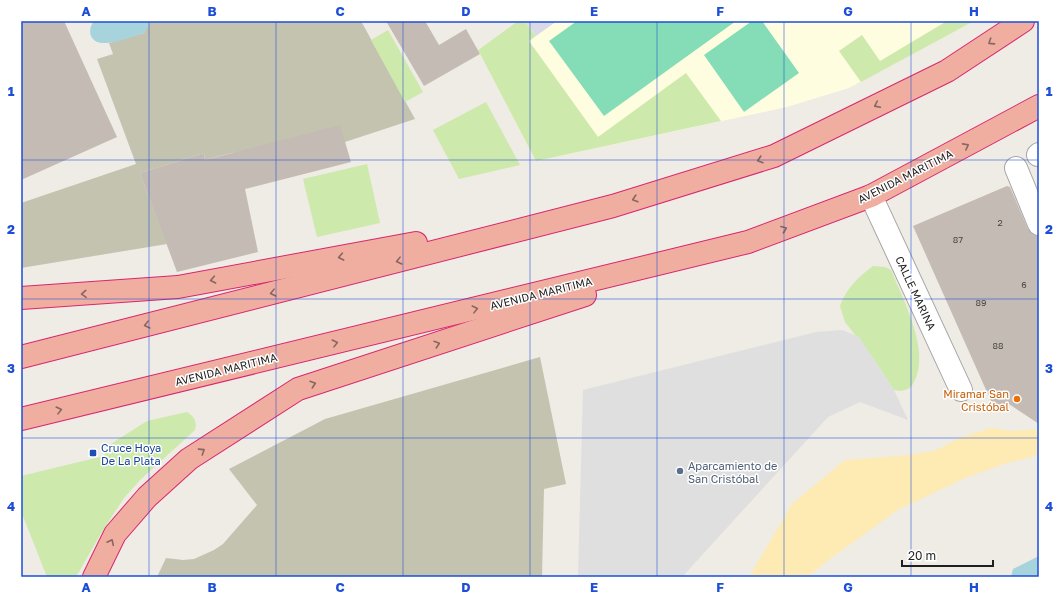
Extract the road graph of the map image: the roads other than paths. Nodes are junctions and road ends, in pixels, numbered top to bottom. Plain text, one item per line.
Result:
1 (1023, 21) edge
2 (1039, 106) edge
3 (1016, 168) dead end
4 (871, 196) junction
5 (614, 206) junction
6 (1039, 224) edge
7 (748, 242) junction
8 (21, 298) edge
9 (21, 357) edge
10 (961, 390) dead end
11 (21, 419) edge
12 (94, 577) edge

1 -> 5 highway
4 -> 2 highway, AVENIDA MARITIMA
3 - 6 street
7 -> 4 highway, AVENIDA MARITIMA
4 - 10 street, CALLE MARINA
5 -> 8 highway
5 -> 9 highway
11 -> 7 highway, AVENIDA MARITIMA
12 -> 7 highway

